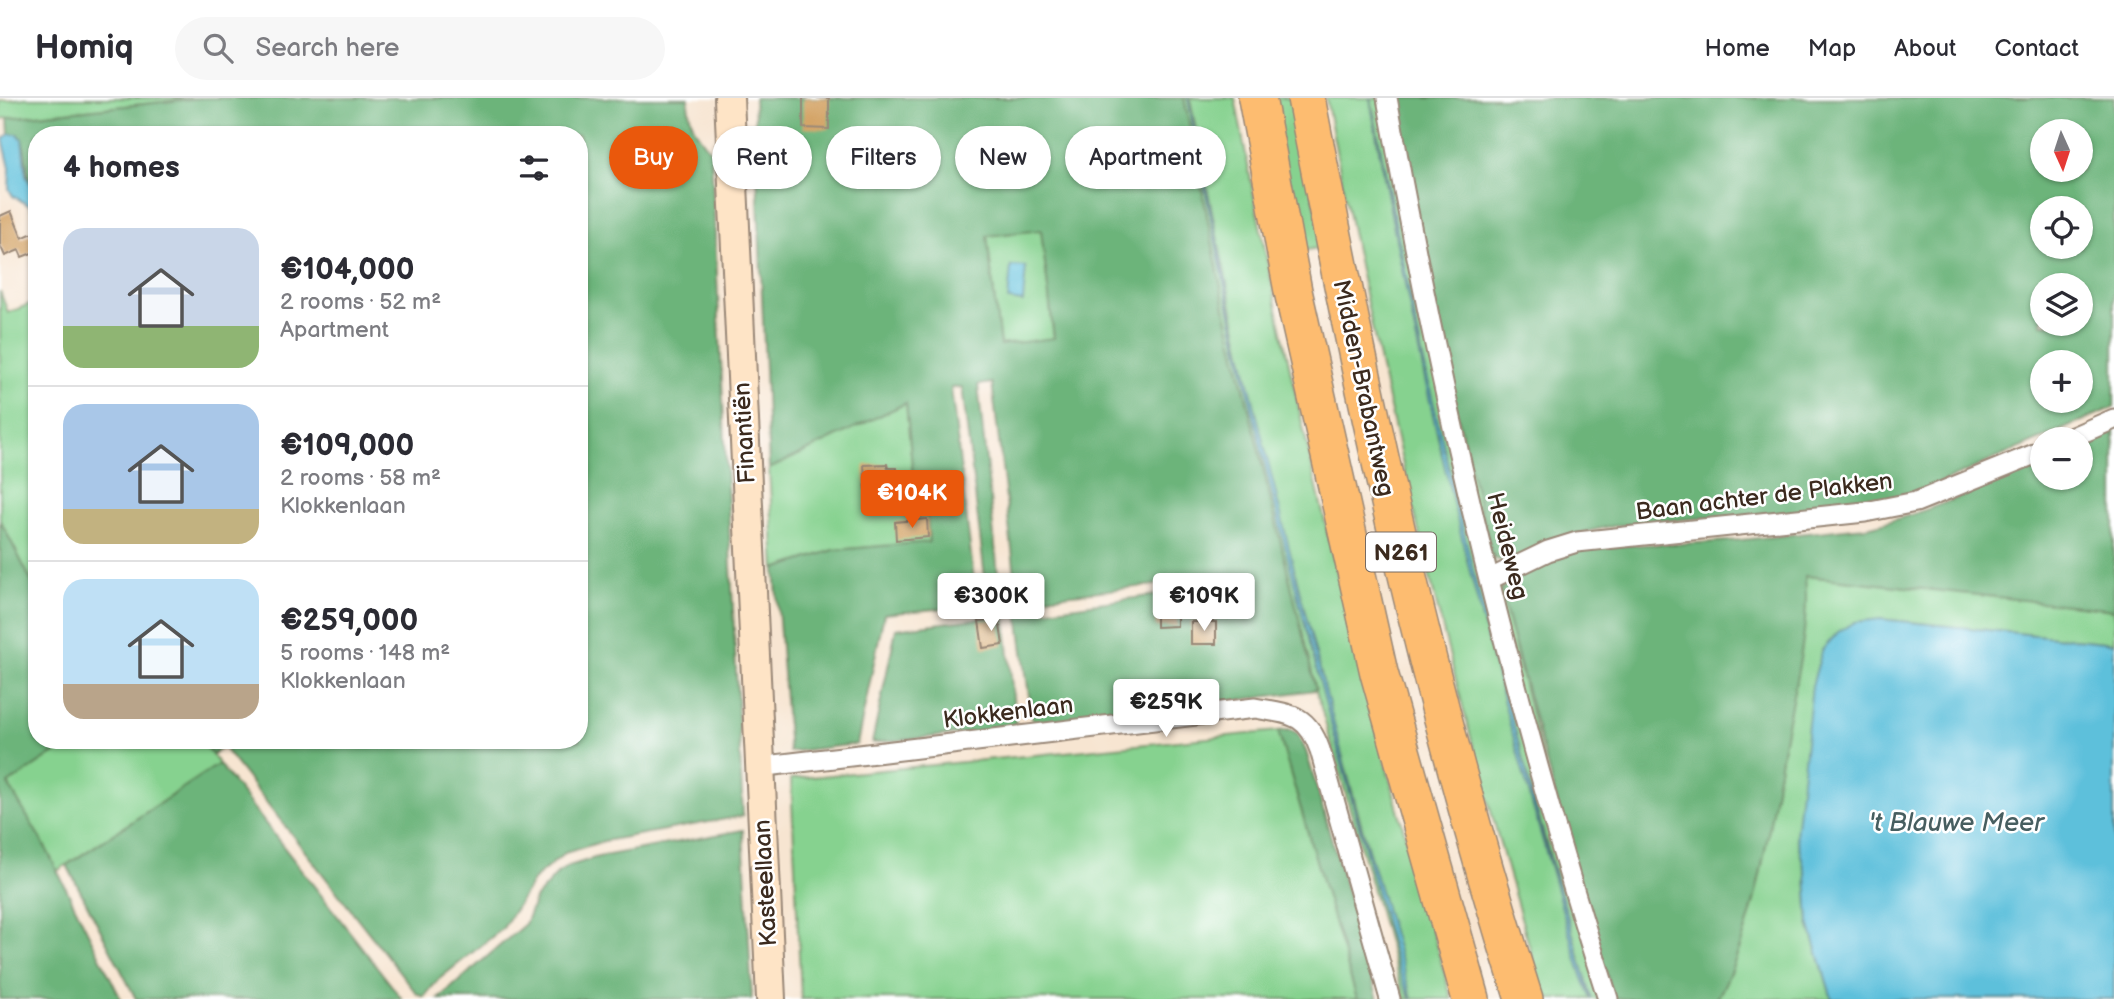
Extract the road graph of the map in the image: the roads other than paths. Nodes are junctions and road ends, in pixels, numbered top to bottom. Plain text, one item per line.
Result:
1 (729, 98) edge
2 (1257, 98) edge
3 (1306, 98) edge
4 (1387, 98) edge
5 (2114, 419) edge
6 (2093, 428) edge
7 (2030, 456) edge
8 (1490, 579) junction
9 (758, 767) junction
10 (771, 999) edge
11 (1390, 999) edge
12 (1471, 999) edge
13 (1524, 999) edge
14 (1608, 999) edge

1 - 9 street, Finantiën
2 - 12 highway, Midden-Brabantweg / N261
3 - 13 highway, Midden-Brabantweg / N261
4 - 8 street, Heideweg
5 - 6 street
7 - 8 street, Baan achter de Plakken
8 - 14 street, Heideweg
9 - 10 street, Kasteellaan
9 - 11 street, Klokkenlaan

